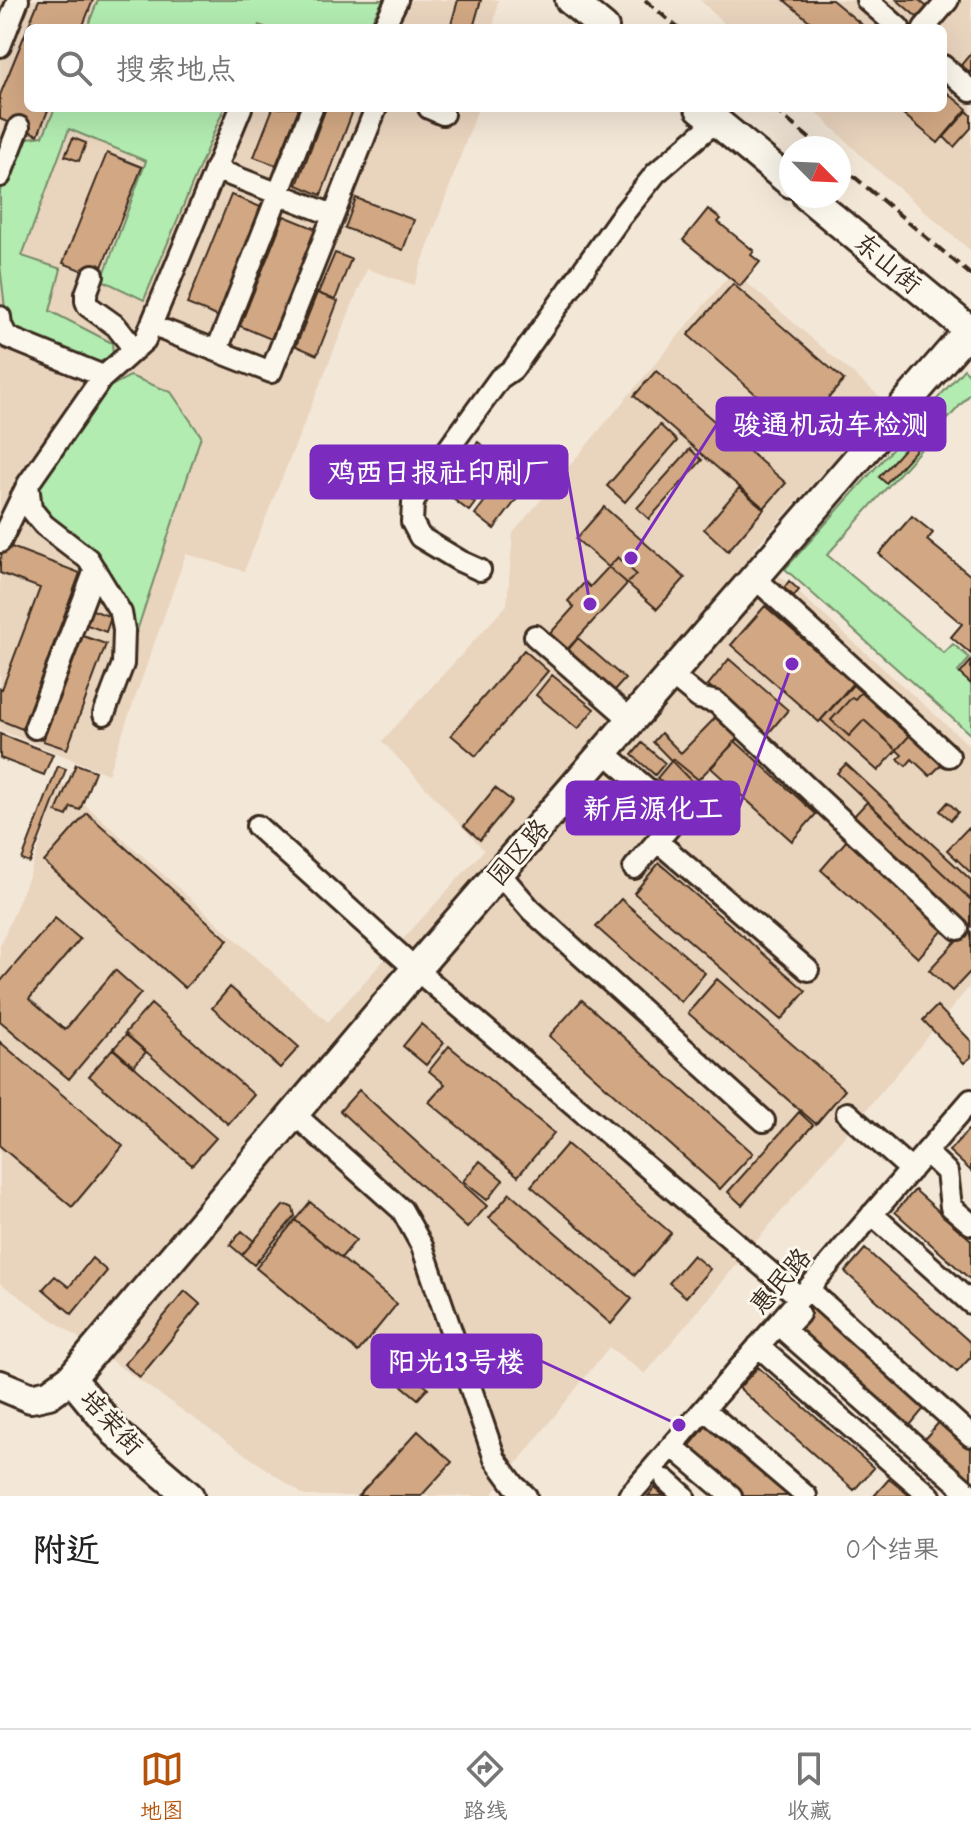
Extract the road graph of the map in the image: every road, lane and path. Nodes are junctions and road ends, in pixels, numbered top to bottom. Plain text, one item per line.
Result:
1 (18, 0) edge
2 (397, 0) edge
3 (570, 0) edge
4 (867, 0) edge
5 (948, 0) edge
6 (385, 24) edge
7 (599, 24) edge
8 (894, 24) edge
9 (927, 24) edge
10 (0, 46) edge
11 (947, 70) edge
12 (971, 91) edge
13 (239, 112) edge
14 (310, 112) edge
15 (374, 112) edge
16 (708, 114) edge
17 (19, 127) dead end
18 (215, 169) junction
19 (779, 173) edge
20 (0, 176) edge
21 (278, 195) junction
22 (822, 208) edge
23 (333, 215) junction
24 (93, 275) dead end
25 (0, 317) edge
26 (0, 324) edge
27 (969, 330) joint
28 (166, 331) dead end
29 (134, 349) junction
30 (217, 350) junction
31 (103, 376) junction
32 (28, 484) junction
33 (0, 542) edge
34 (95, 570) junction
35 (480, 570) dead end
36 (755, 578) junction
37 (535, 636) dead end
38 (671, 675) junction
39 (104, 714) dead end
40 (631, 720) junction
41 (35, 728) dead end
42 (604, 752) junction
43 (949, 756) dead end
44 (257, 826) dead end
45 (657, 841) junction
46 (634, 868) dead end
47 (499, 873) junction
48 (958, 929) dead end
49 (416, 969) junction
50 (808, 970) dead end
51 (967, 1112) edge
52 (293, 1113) junction
53 (847, 1113) dead end
54 (764, 1121) dead end
55 (926, 1152) junction
56 (911, 1170) junction
57 (872, 1214) junction
58 (971, 1224) edge
59 (807, 1294) junction
60 (971, 1303) edge
61 (758, 1346) junction
62 (71, 1378) junction
63 (0, 1385) edge
64 (704, 1409) junction
65 (971, 1436) edge
66 (672, 1446) junction
67 (666, 1480) dead end
68 (971, 1495) edge
69 (189, 1496) edge
70 (526, 1496) edge
71 (629, 1496) edge
72 (684, 1496) edge
73 (731, 1496) edge
74 (806, 1496) edge
75 (930, 1496) edge

1 - 10 street
2 - 6 street
3 - 7 highway
4 - 8 street
5 - 9 street
11 - 12 street
13 - 18 street
14 - 21 street
15 - 23 street
16 - 19 highway
16 - 35 street
17 - 20 street
18 - 21 street
18 - 29 street
21 - 23 street
21 - 30 street
22 - 27 highway, 东山街
23 - 30 street
24 - 29 street
25 - 26 street
26 - 31 street
27 - 36 highway, 园区路
28 - 30 street
29 - 31 street
31 - 32 street
32 - 33 street
32 - 34 street
34 - 39 street
34 - 41 street
36 - 38 highway, 园区路
36 - 43 street
37 - 40 street
38 - 40 highway, 园区路
38 - 48 street
40 - 42 highway, 园区路
42 - 45 street
42 - 47 highway, 园区路
44 - 49 street
45 - 46 street
45 - 50 street
47 - 49 highway, 园区路
47 - 54 street
49 - 52 highway, 园区路
49 - 59 street
51 - 55 street, 惠民路
52 - 62 highway, 园区路
52 - 70 street
53 - 56 street
55 - 56 street, 惠民路
55 - 58 street
56 - 57 street, 惠民路
57 - 59 street, 惠民路
57 - 60 street
59 - 61 street, 惠民路
59 - 65 street
59 - 68 street
61 - 64 street, 惠民路
61 - 75 street
62 - 63 highway
62 - 69 highway, 培荣街
64 - 66 street, 惠民路
64 - 74 street
66 - 71 street, 惠民路
66 - 73 street
67 - 72 street

